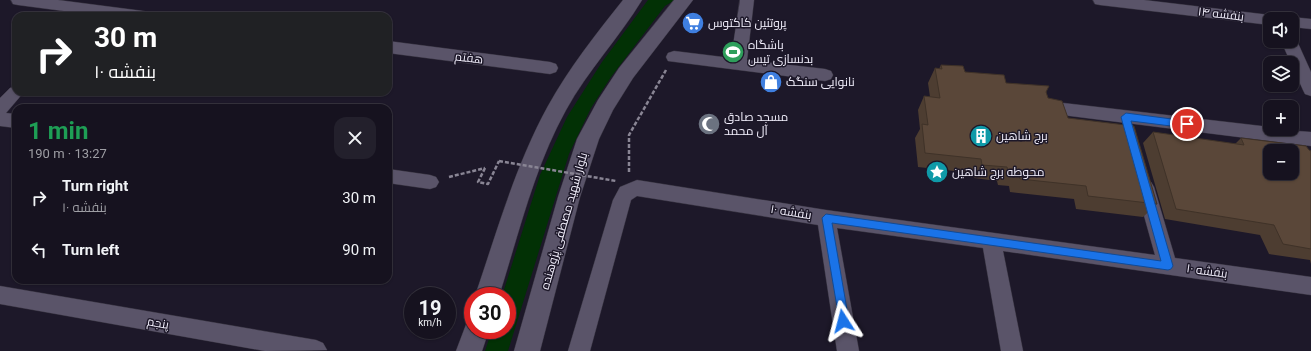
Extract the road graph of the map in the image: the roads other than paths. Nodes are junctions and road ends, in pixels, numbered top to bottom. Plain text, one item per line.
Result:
1 (18, 0) edge
2 (633, 0) edge
3 (748, 0) edge
4 (1100, 0) edge
5 (683, 2) edge
6 (92, 8) edge
7 (118, 12) edge
8 (1263, 19) edge
9 (1299, 23) edge
10 (1311, 24) edge
11 (392, 48) edge
12 (1292, 48) edge
13 (674, 57) road end
14 (738, 65) junction
15 (550, 68) dead end
16 (825, 75) dead end
17 (1311, 90) edge
18 (12, 96) edge
19 (1046, 107) edge
20 (0, 109) edge
21 (0, 119) edge
22 (12, 120) edge
23 (1311, 139) edge
24 (1140, 168) edge
25 (392, 177) edge
26 (430, 182) road end
27 (826, 218) junction
28 (991, 242) junction
29 (1168, 266) junction
30 (1311, 286) edge
31 (490, 287) edge
32 (0, 295) edge
33 (473, 339) edge
34 (316, 350) edge
35 (469, 351) edge
36 (527, 351) edge
37 (578, 351) edge
38 (848, 351) edge
39 (1012, 351) edge

1 - 6 street
2 - 31 main road
3 - 14 street
4 - 8 street, بنفشه ۱۴
5 - 36 main road, بلوار شهید مصطفی پژوهنده
6 - 7 street
9 - 10 street
11 - 15 street, هفتم
12 - 17 street
13 - 14 street
14 - 16 street
18 - 20 street
19 - 23 street
21 - 22 street
24 - 29 street
25 - 26 street
27 - 28 street, بنفشه ۱۰
27 - 37 street, بنفشه ۱۰
27 - 38 street
28 - 29 street, بنفشه ۱۰
28 - 39 street
29 - 30 street, بنفشه ۱۰
32 - 34 street, پنجم
33 - 35 main road

